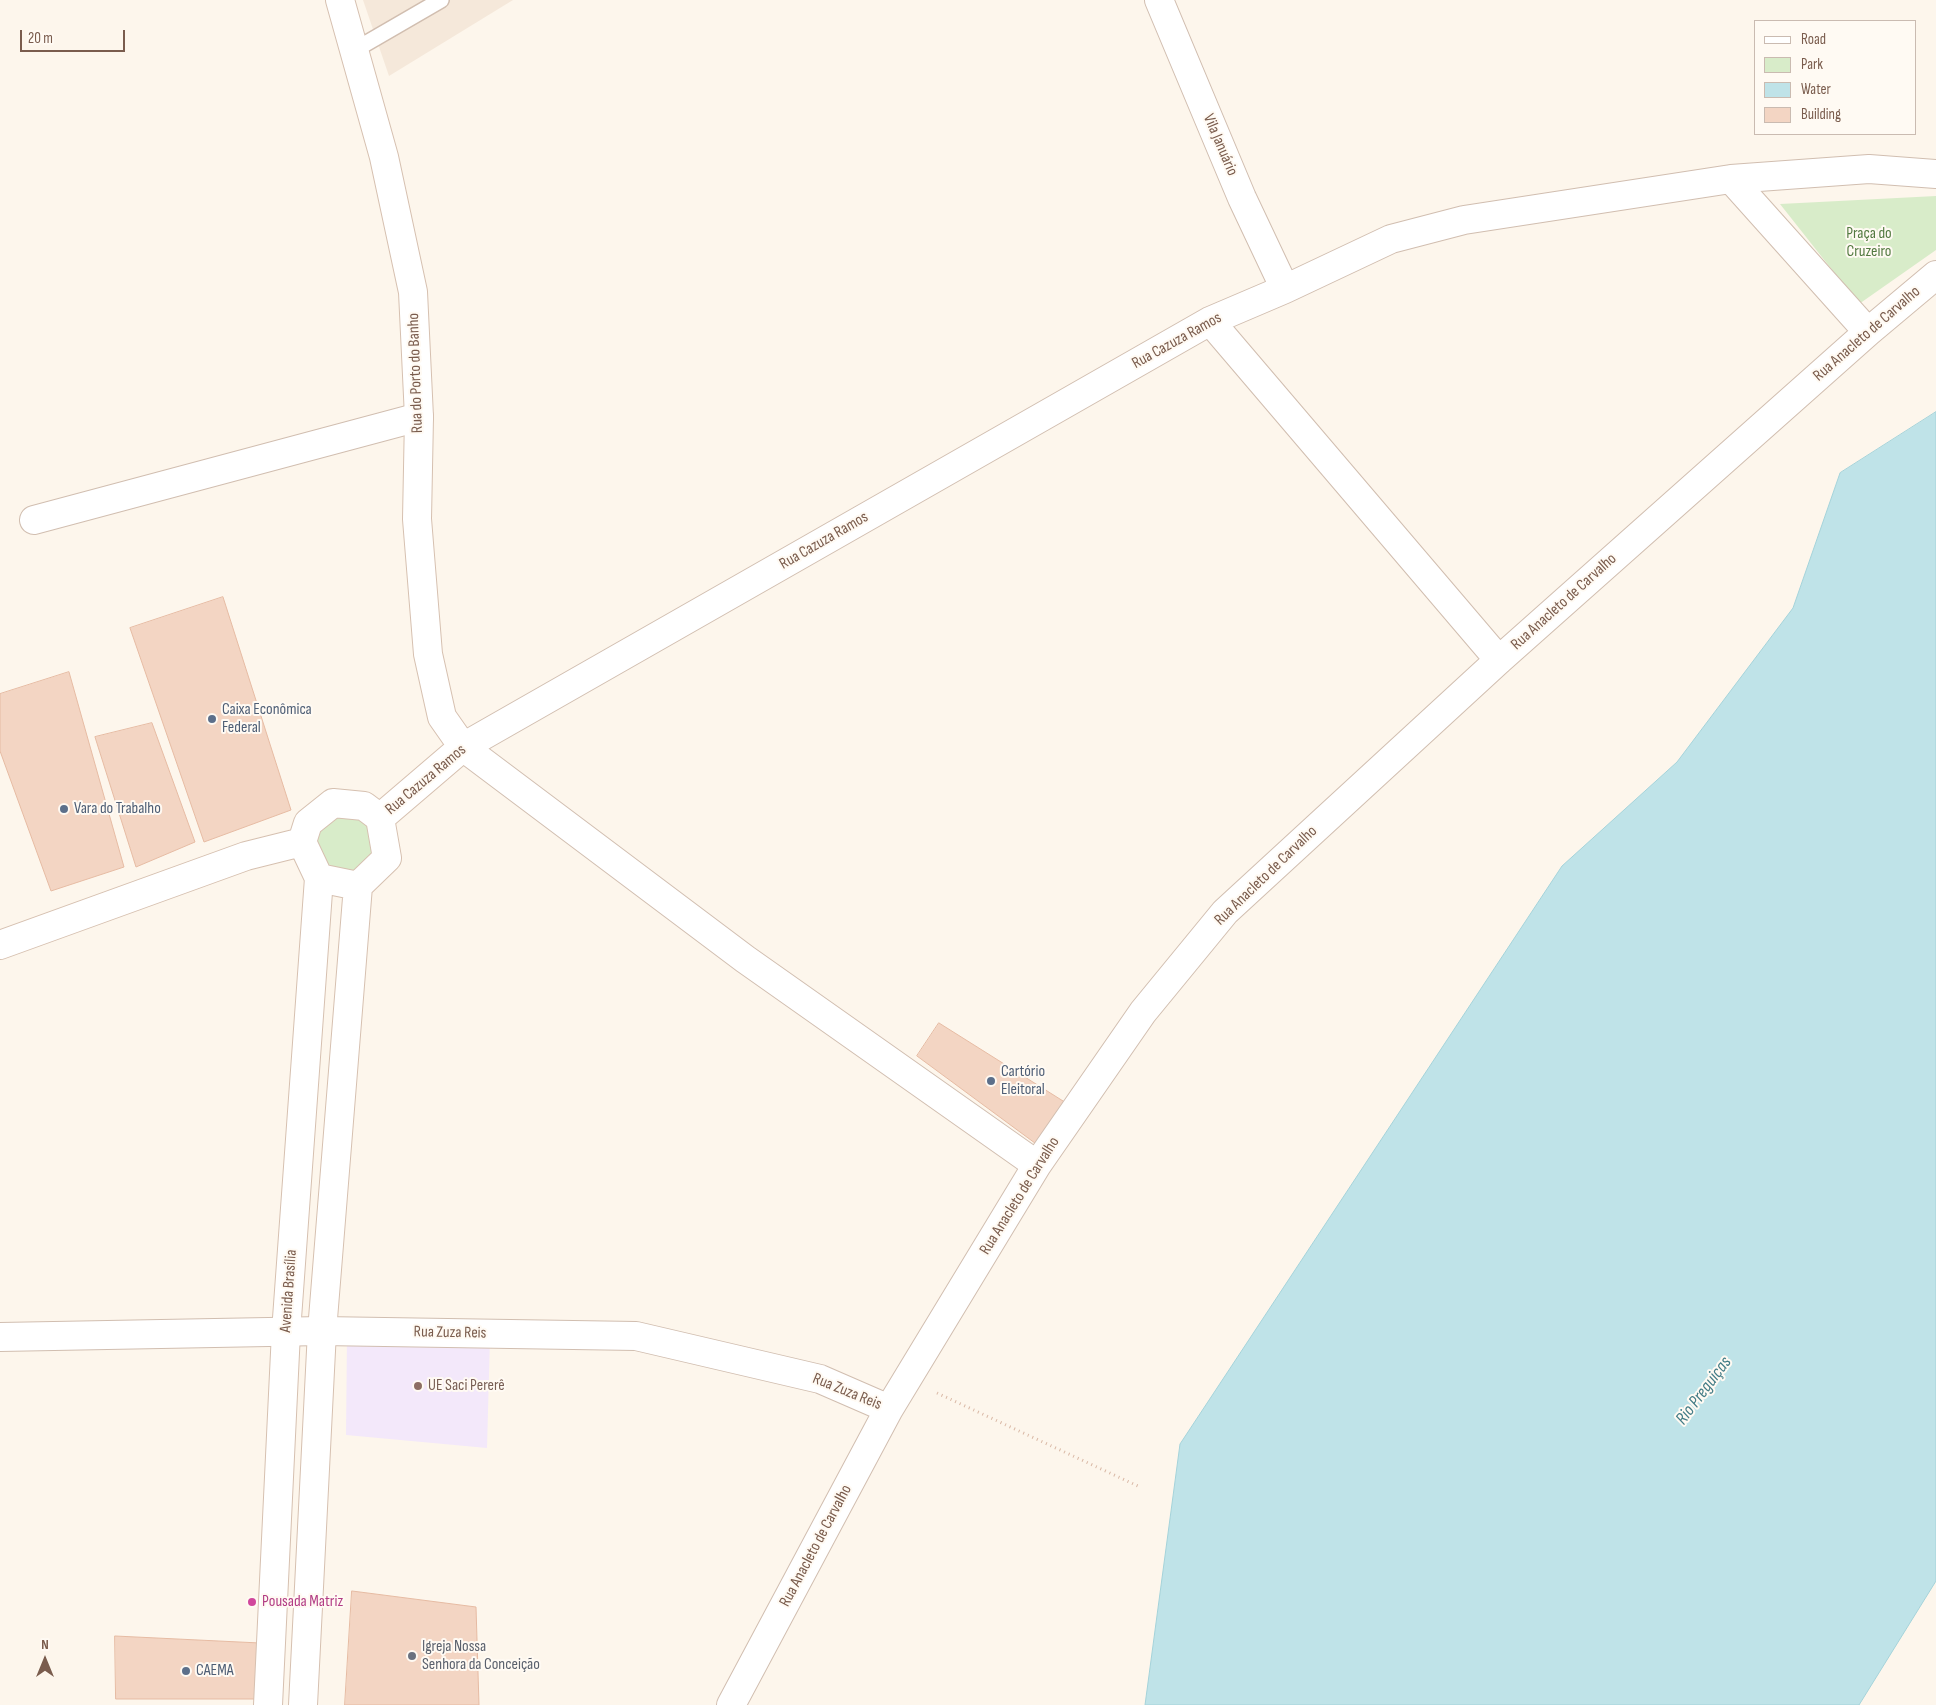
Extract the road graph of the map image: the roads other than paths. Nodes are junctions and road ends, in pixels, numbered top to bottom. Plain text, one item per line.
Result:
1 (340, 0) edge
2 (441, 0) edge
3 (1159, 0) edge
4 (353, 51) junction
5 (1936, 174) edge
6 (1731, 179) junction
7 (1936, 275) edge
8 (1285, 289) junction
9 (1210, 321) junction
10 (1868, 332) junction
11 (419, 417) junction
12 (34, 520) dead end
13 (1499, 660) junction
14 (463, 747) junction
15 (380, 818) junction
16 (302, 842) junction
17 (319, 878) junction
18 (358, 886) junction
19 (0, 945) edge
20 (1037, 1165) junction
21 (322, 1331) junction
22 (286, 1332) junction
23 (0, 1337) edge
24 (889, 1409) junction
25 (268, 1705) edge
26 (303, 1705) edge
27 (731, 1705) edge

1 - 4 street, Rua do Porto do Banho
2 - 4 lane
3 - 8 street, Vila Januário
4 - 11 street, Rua do Porto do Banho
5 - 6 street
6 - 8 street
6 - 10 street
7 - 10 street, Rua Anacleto de Carvalho
8 - 9 street, Rua Cazuza Ramos
9 - 13 street
9 - 14 street, Rua Cazuza Ramos
10 - 13 street, Rua Anacleto de Carvalho
11 - 12 street
11 - 14 street, Rua do Porto do Banho
13 - 20 street, Rua Anacleto de Carvalho
14 - 15 street, Rua Cazuza Ramos
14 - 20 street, Rua do Porto do Banho
15 - 16 street
15 - 18 street
16 - 17 street
16 - 19 street
17 - 18 street
17 - 22 street, Avenida Brasília
18 - 21 street
20 - 24 street, Rua Anacleto de Carvalho
21 - 22 street, Rua Zuza Reis
21 - 24 street, Rua Zuza Reis
21 - 26 street
22 - 23 street, Rua Zuza Reis
22 - 25 street, Avenida Brasília
24 - 27 street, Rua Anacleto de Carvalho

